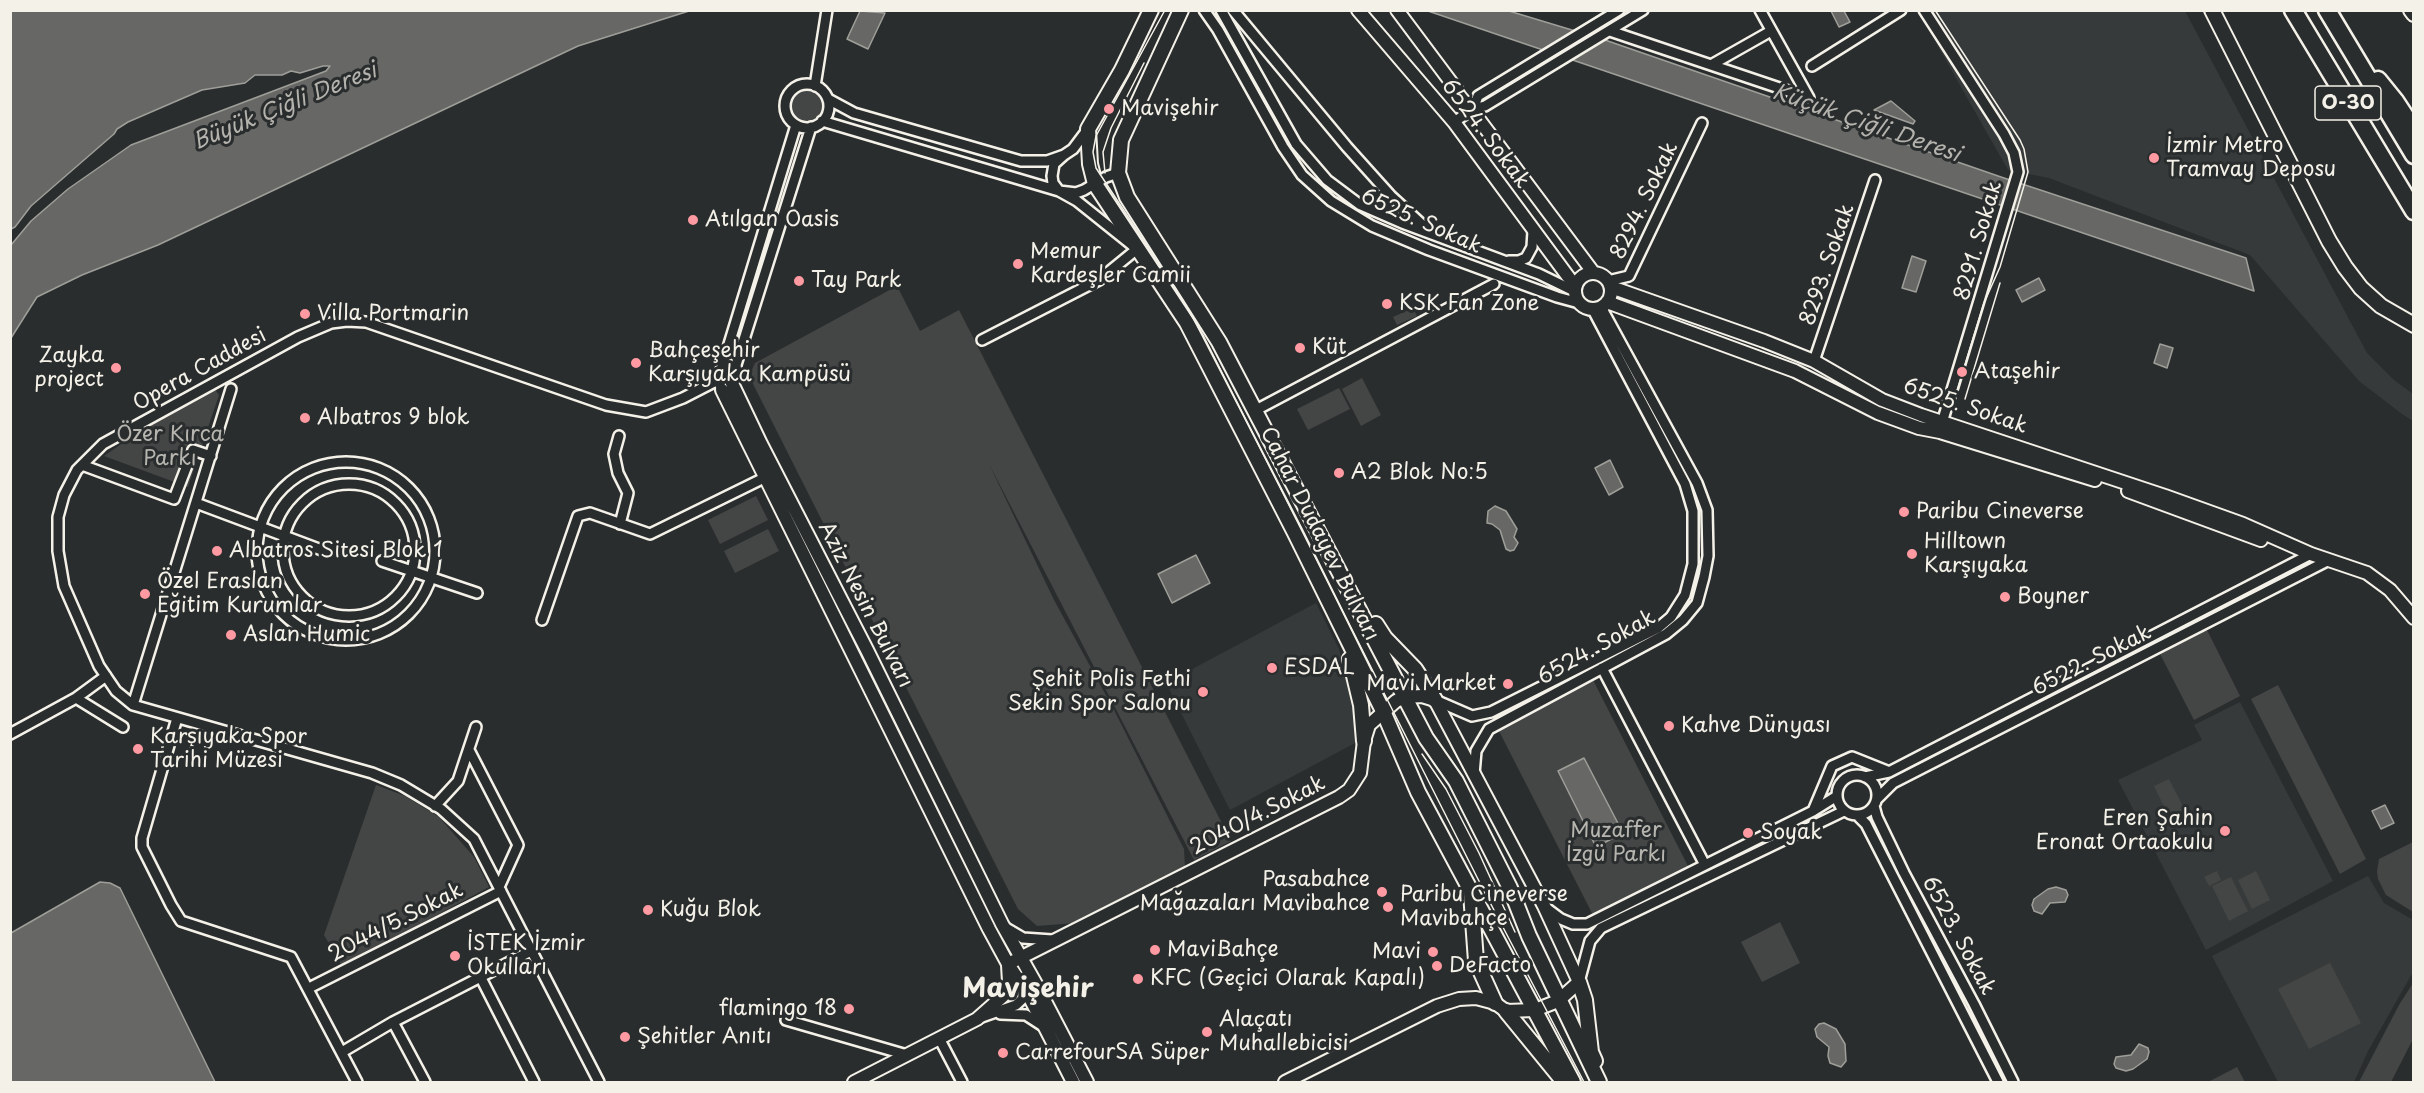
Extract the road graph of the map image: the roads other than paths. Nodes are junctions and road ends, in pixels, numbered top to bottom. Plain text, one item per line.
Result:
1 (827, 10) edge
2 (1151, 10) edge
3 (1181, 10) edge
4 (1204, 10) edge
5 (1221, 10) edge
6 (1233, 10) edge
7 (1359, 10) edge
8 (1619, 10) edge
9 (1643, 10) edge
10 (1760, 10) edge
11 (1901, 10) edge
12 (1924, 10) edge
13 (2212, 10) edge
14 (2280, 10) edge
15 (2293, 10) edge
16 (2327, 10) edge
17 (1397, 11) edge
18 (1771, 31) junction
19 (1607, 32) junction
20 (2342, 36) junction
21 (1711, 65) junction
22 (1812, 66) dead end
23 (815, 86) junction
24 (828, 99) junction
25 (1473, 109) junction
26 (822, 121) junction
27 (1454, 122) junction
28 (1702, 123) dead end
29 (796, 124) junction
30 (811, 127) junction
31 (1088, 129) junction
32 (2414, 130) edge
33 (1064, 155) junction
34 (2414, 155) edge
35 (1118, 173) junction
36 (1875, 180) dead end
37 (1095, 184) junction
38 (1059, 192) junction
39 (2404, 195) junction
40 (2414, 211) edge
41 (1533, 231) junction
42 (1432, 234) junction
43 (1137, 249) junction
44 (1498, 259) junction
45 (1593, 272) junction
46 (1494, 284) dead end
47 (1610, 284) junction
48 (1574, 289) junction
49 (1579, 303) junction
50 (1600, 306) junction
51 (2414, 325) edge
52 (982, 340) dead end
53 (1814, 362) junction
54 (726, 379) junction
55 (231, 389) dead end
56 (1256, 410) junction
57 (1941, 426) junction
58 (619, 436) dead end
59 (211, 456) junction
60 (82, 465) junction
61 (766, 477) junction
62 (196, 503) junction
63 (620, 524) junction
64 (260, 526) junction
65 (284, 537) junction
66 (327, 552) dead end
67 (2311, 554) junction
68 (2329, 560) junction
69 (382, 561) dead end
70 (412, 571) junction
71 (1341, 573) junction
72 (432, 579) junction
73 (477, 593) dead end
74 (1334, 611) junction
75 (2414, 618) edge
76 (542, 620) dead end
77 (1602, 668) junction
78 (106, 676) junction
79 (76, 698) junction
80 (1405, 698) junction
81 (1435, 700) junction
82 (133, 705) junction
83 (1383, 711) junction
84 (177, 718) junction
85 (123, 727) dead end
86 (476, 727) dead end
87 (10, 734) edge
88 (1364, 741) junction
89 (469, 750) junction
90 (1888, 772) junction
91 (1474, 774) junction
92 (1865, 777) junction
93 (1837, 796) junction
94 (1875, 802) junction
95 (435, 806) junction
96 (1813, 811) junction
97 (1844, 811) junction
98 (1858, 816) junction
99 (1705, 865) junction
100 (500, 889) junction
101 (1472, 889) junction
102 (1544, 906) junction
103 (1002, 924) junction
104 (1054, 940) junction
105 (531, 951) junction
106 (1021, 957) junction
107 (1008, 964) junction
108 (481, 978) junction
109 (1579, 982) junction
110 (309, 988) junction
111 (1033, 990) junction
112 (1558, 1000) junction
113 (1501, 1007) junction
114 (1535, 1010) junction
115 (995, 1014) junction
116 (977, 1019) junction
117 (786, 1020) dead end
118 (393, 1022) junction
119 (1045, 1027) junction
120 (939, 1038) junction
121 (342, 1052) junction
122 (907, 1055) junction
123 (357, 1083) edge
124 (425, 1083) edge
125 (534, 1083) edge
126 (599, 1083) edge
127 (854, 1083) edge
128 (962, 1083) edge
129 (1073, 1083) edge
130 (1087, 1083) edge
131 (1285, 1083) edge
132 (1564, 1083) edge
133 (1573, 1083) edge
134 (1599, 1083) edge
135 (1604, 1083) edge
136 (1998, 1083) edge
137 (2013, 1083) edge

1 - 23 street
2 - 31 main road
3 - 35 main road, Cahar Dudayev Bulvarı
4 - 49 street, 6525. Sokak
5 - 42 street, 6525. Sokak
6 - 42 street
7 - 27 street, 6524. Sokak
8 - 25 street
9 - 19 street
10 - 18 street
11 - 22 street
12 - 57 street, 8291. Sokak
13 - 51 main road
14 - 39 highway
15 - 39 highway, O-30
16 - 20 highway, O-30
17 - 25 street, 6524. Sokak
18 - 21 street
18 - 21 street
19 - 21 street
19 - 25 street
20 - 32 highway
20 - 34 highway, O-30
23 - 24 street
23 - 29 street
24 - 26 street
24 - 33 street
25 - 27 street
25 - 45 street, 6524. Sokak
26 - 30 street
26 - 38 street
27 - 41 street, 6524. Sokak
28 - 47 street, 8294. Sokak
29 - 30 street
29 - 54 street
30 - 54 street
31 - 33 street
31 - 37 main road, Cahar Dudayev Bulvarı
33 - 38 street
35 - 37 street
35 - 56 main road, Cahar Dudayev Bulvarı
36 - 53 street, 8293. Sokak
37 - 38 street
37 - 43 main road, Cahar Dudayev Bulvarı
38 - 43 street
39 - 40 highway, O-30
41 - 44 street
41 - 48 street, 6524. Sokak
42 - 44 street, 6525. Sokak
43 - 52 street
43 - 74 main road, Cahar Dudayev Bulvarı
44 - 48 street, 6525. Sokak
45 - 47 street
45 - 48 street
46 - 56 street
47 - 50 street
47 - 53 street, 6525. Sokak
48 - 49 street
49 - 50 street
50 - 57 street, 6525. Sokak
50 - 77 street, 6524. Sokak
50 - 81 street, 6524. Sokak
53 - 57 street, 6525. Sokak
54 - 60 street, Opera Caddesi
54 - 61 street, Aziz Nesin Bulvarı
54 - 103 street, Aziz Nesin Bulvarı
55 - 59 street
56 - 71 main road, Cahar Dudayev Bulvarı
57 - 67 street, 6525. Sokak
58 - 63 street
59 - 60 street
59 - 62 street
60 - 78 street, Opera Caddesi
61 - 63 street
61 - 107 street, Aziz Nesin Bulvarı
62 - 64 street
62 - 82 street
63 - 76 street
64 - 65 street
64 - 72 street
64 - 72 street
65 - 66 street
65 - 70 street
65 - 70 street
67 - 68 street, 6525. Sokak
67 - 90 street, 6522. Sokak
68 - 75 street, 6525. Sokak
68 - 94 street, 6522. Sokak
69 - 70 street
70 - 72 street
71 - 80 main road, Cahar Dudayev Bulvarı
71 - 81 main road
72 - 73 street
74 - 83 main road, Cahar Dudayev Bulvarı
74 - 88 main road
77 - 91 street, 6524. Sokak
77 - 99 street
78 - 79 street
78 - 82 street, Opera Caddesi
79 - 85 street
79 - 87 street
80 - 81 street
80 - 83 street
80 - 112 main road, Cahar Dudayev Bulvarı
81 - 91 street
82 - 84 street, Opera Caddesi
83 - 88 street
83 - 101 main road, Cahar Dudayev Bulvarı
84 - 95 street, Opera Caddesi
84 - 110 street
86 - 89 street
88 - 104 street, 2040/4.Sokak
89 - 95 street
89 - 100 street
90 - 92 street, 6522. Sokak
90 - 96 street
91 - 102 street
92 - 93 street
92 - 94 street
93 - 96 street
93 - 97 street
94 - 98 street
94 - 137 street, 6523. Sokak
95 - 100 street, Opera Caddesi
96 - 99 street
97 - 98 street
97 - 109 street
98 - 136 street, 6523. Sokak
99 - 102 street
100 - 105 street, Opera Caddesi
100 - 110 street, 2044/5.Sokak
101 - 113 main road
101 - 114 main road, Cahar Dudayev Bulvarı
102 - 109 street
103 - 104 street
103 - 106 street, Aziz Nesin Bulvarı
104 - 106 street, 2040/4.Sokak
105 - 108 street
105 - 126 street, Opera Caddesi
106 - 107 street, 2040/4.Sokak
106 - 111 street, Aziz Nesin Bulvarı
107 - 111 street, Aziz Nesin Bulvarı
107 - 116 street
108 - 118 street
108 - 125 street
109 - 112 street
109 - 135 main road
110 - 121 street
111 - 115 street
111 - 119 street, Aziz Nesin Bulvarı
111 - 130 street, Aziz Nesin Bulvarı
112 - 114 street
112 - 134 main road, Cahar Dudayev Bulvarı
113 - 114 street
113 - 131 street
113 - 132 main road
114 - 133 main road, Cahar Dudayev Bulvarı
115 - 116 street
115 - 119 street
116 - 120 street
117 - 122 street
118 - 121 street
118 - 124 street
119 - 129 street, Aziz Nesin Bulvarı
120 - 122 street
120 - 128 street
121 - 123 street
122 - 127 street

